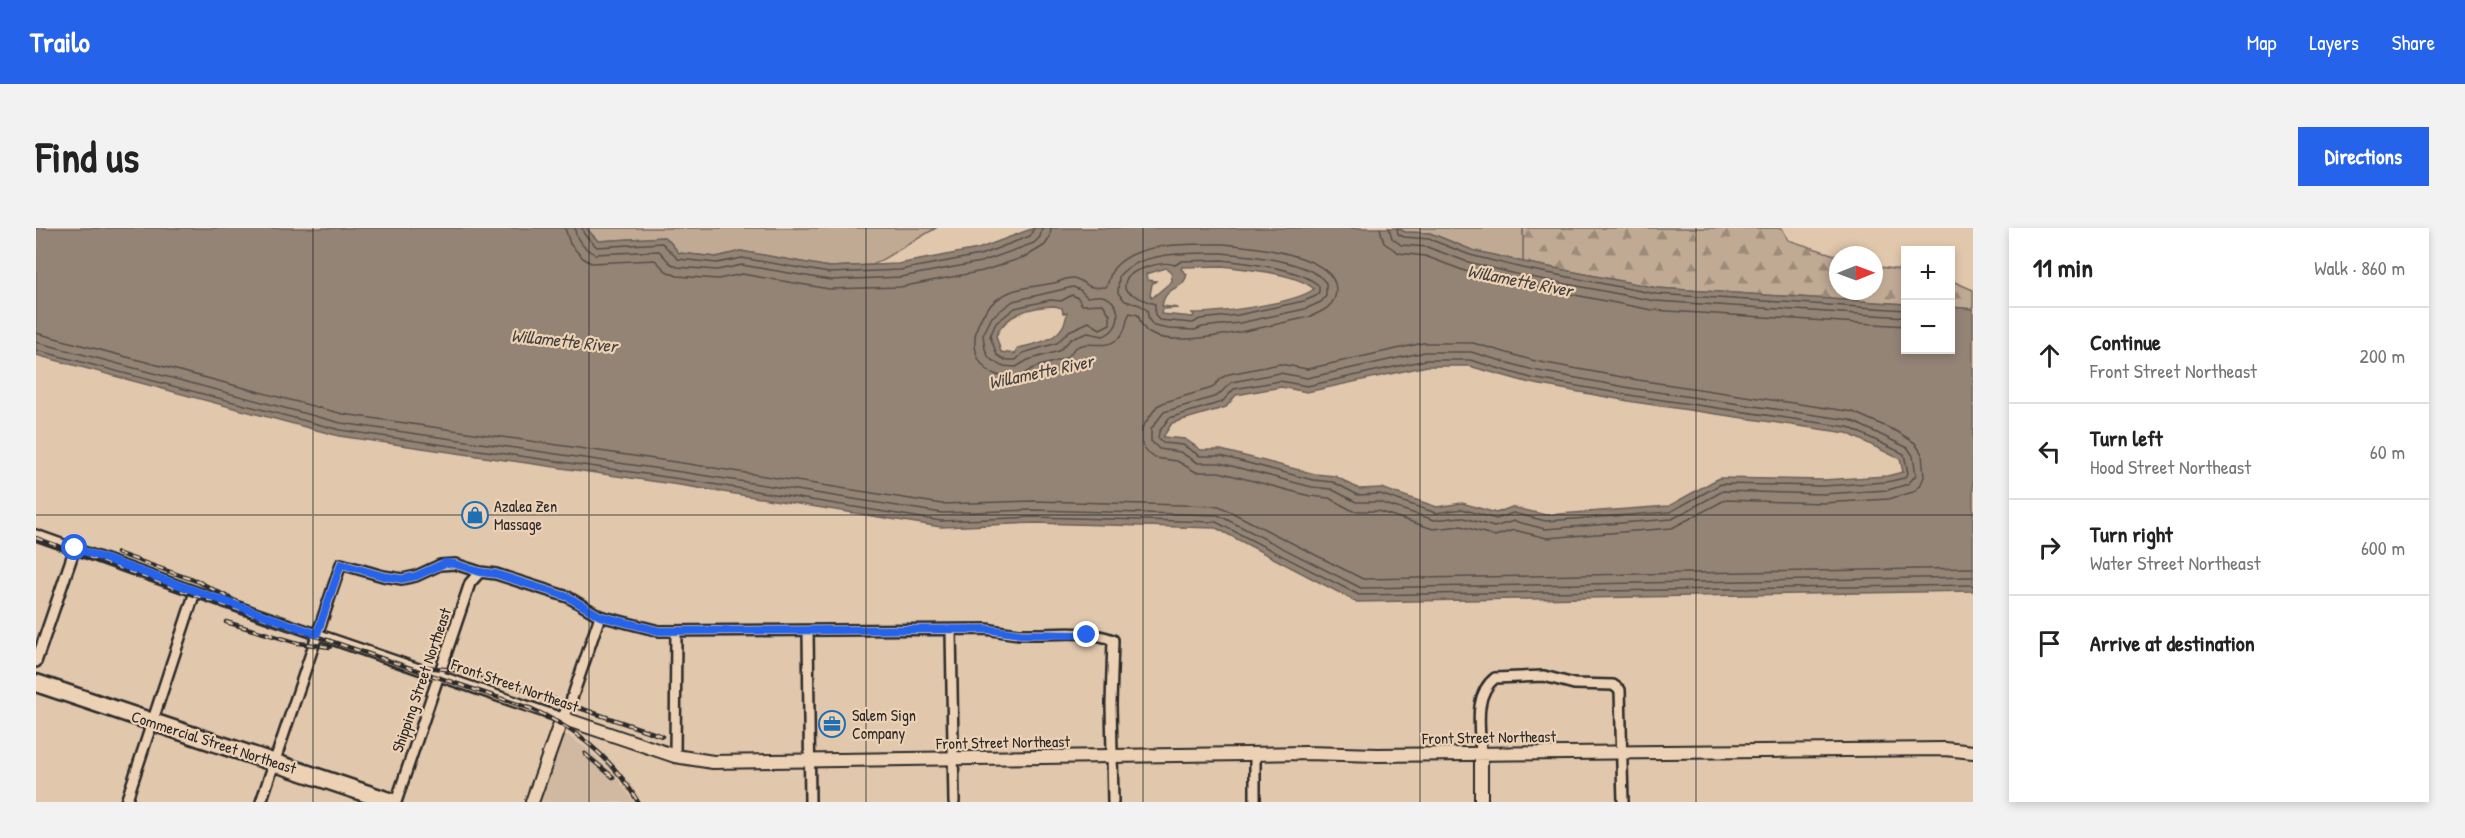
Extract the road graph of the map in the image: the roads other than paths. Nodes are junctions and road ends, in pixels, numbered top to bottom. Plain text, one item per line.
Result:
1 (36, 535) edge
2 (75, 548) junction
3 (480, 572) junction
4 (195, 592) junction
5 (600, 616) junction
6 (951, 630) junction
7 (808, 631) junction
8 (676, 632) junction
9 (317, 634) junction
10 (36, 662) edge
11 (438, 675) junction
12 (36, 682) edge
13 (561, 718) junction
14 (153, 722) junction
15 (1622, 752) junction
16 (1973, 752) edge
17 (1481, 753) junction
18 (1255, 754) junction
19 (675, 756) junction
20 (1112, 757) junction
21 (953, 759) junction
22 (274, 762) junction
23 (809, 762) junction
24 (126, 802) edge
25 (261, 802) edge
26 (394, 802) edge
27 (532, 802) edge
28 (810, 802) edge
29 (954, 802) edge
30 (1113, 802) edge
31 (1256, 802) edge
32 (1481, 802) edge
33 (1623, 802) edge

1 - 2 street, Front Street Northeast
2 - 4 street, Front Street Northeast
2 - 10 street
3 - 5 street
3 - 9 street
3 - 11 street, Shipping Street Northeast
4 - 9 street, Front Street Northeast
4 - 14 street
5 - 8 street
5 - 13 street
6 - 7 street
6 - 20 street
6 - 21 street
7 - 8 street
7 - 23 street
8 - 19 street
9 - 11 street, Front Street Northeast
9 - 22 street
11 - 13 street, Front Street Northeast
11 - 26 street, Shipping Street Northeast
12 - 14 highway, Commercial Street Northeast
13 - 19 street, Front Street Northeast
13 - 27 street
14 - 22 highway, Commercial Street Northeast
14 - 24 street
15 - 16 street, Front Street Northeast
15 - 17 street, Front Street Northeast
15 - 17 street
15 - 33 street
17 - 18 street, Front Street Northeast
17 - 32 street
18 - 20 street, Front Street Northeast
18 - 31 street
19 - 23 street, Front Street Northeast
20 - 21 street, Front Street Northeast
20 - 30 street
21 - 23 street, Front Street Northeast
21 - 29 street
22 - 25 street
22 - 26 highway, Commercial Street Northeast
23 - 28 street

